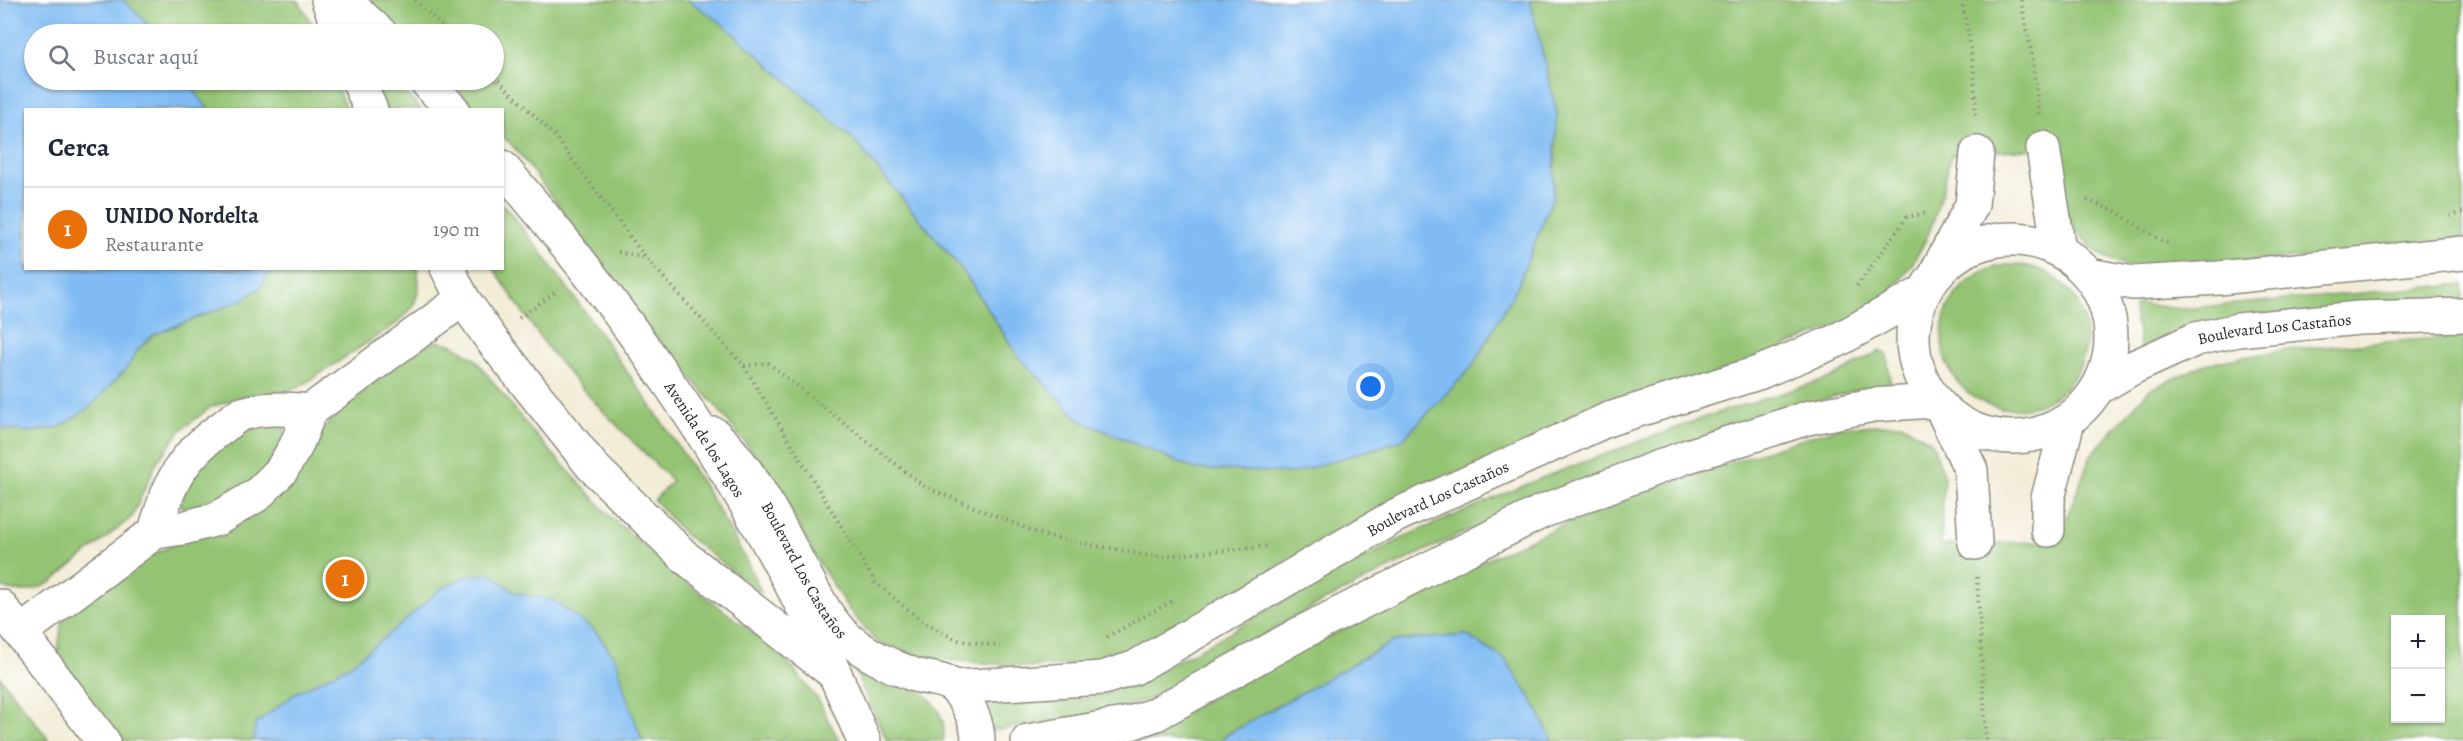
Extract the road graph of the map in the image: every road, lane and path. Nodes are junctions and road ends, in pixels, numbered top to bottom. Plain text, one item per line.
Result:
1 (328, 0) edge
2 (344, 0) edge
3 (415, 0) edge
4 (1962, 0) edge
5 (2021, 0) edge
6 (337, 24) edge
7 (370, 24) edge
8 (440, 24) edge
9 (504, 86) edge
10 (362, 90) edge
11 (434, 90) edge
12 (370, 108) edge
13 (451, 108) edge
14 (2043, 148) joint
15 (1977, 153) joint
16 (504, 170) edge
17 (2051, 198) junction
18 (1972, 205) junction
19 (2463, 212) edge
20 (2446, 218) dead end
21 (2172, 244) dead end
22 (2059, 250) junction
23 (2463, 253) edge
24 (646, 258) junction
25 (448, 270) edge
26 (585, 271) junction
27 (2089, 275) junction
28 (1929, 284) junction
29 (1855, 288) dead end
30 (463, 299) junction
31 (2463, 315) edge
32 (491, 339) junction
33 (744, 366) junction
34 (2098, 388) junction
35 (1938, 405) junction
36 (686, 409) junction
37 (310, 411) junction
38 (2068, 421) junction
39 (2048, 530) dead end
40 (155, 532) junction
41 (1975, 543) joint
42 (1257, 555) dead end
43 (1180, 597) dead end
44 (0, 606) edge
45 (21, 632) junction
46 (1098, 642) dead end
47 (1008, 647) dead end
48 (835, 674) junction
49 (954, 687) junction
50 (103, 741) edge
51 (864, 741) edge
52 (978, 741) edge
53 (1028, 741) edge
54 (1986, 741) edge

1 - 6 street
2 - 7 street
3 - 8 path
4 - 15 path
5 - 14 path
9 - 24 path
10 - 12 street
11 - 13 street
14 - 17 street
15 - 18 street
16 - 26 street, Avenida de los Lagos
17 - 21 path
17 - 22 street
18 - 28 street
18 - 29 path
19 - 20 path
22 - 27 street
22 - 28 street
23 - 27 street
24 - 26 path
24 - 33 path
25 - 30 street
26 - 32 path
26 - 36 street, Avenida de los Lagos
27 - 34 street
28 - 35 street
28 - 49 street, Boulevard Los Castaños
30 - 32 street
30 - 37 street
31 - 34 street, Boulevard Los Castaños
32 - 48 street
33 - 42 path
33 - 47 path
34 - 38 street
35 - 38 street
35 - 41 street
35 - 53 street
36 - 48 street, Avenida de los Lagos
36 - 49 street, Boulevard Los Castaños
37 - 40 street
37 - 40 street
38 - 39 street
40 - 45 street
41 - 54 path
43 - 46 path
44 - 45 street
45 - 50 street
48 - 51 street, Avenida de los Lagos
49 - 52 street

